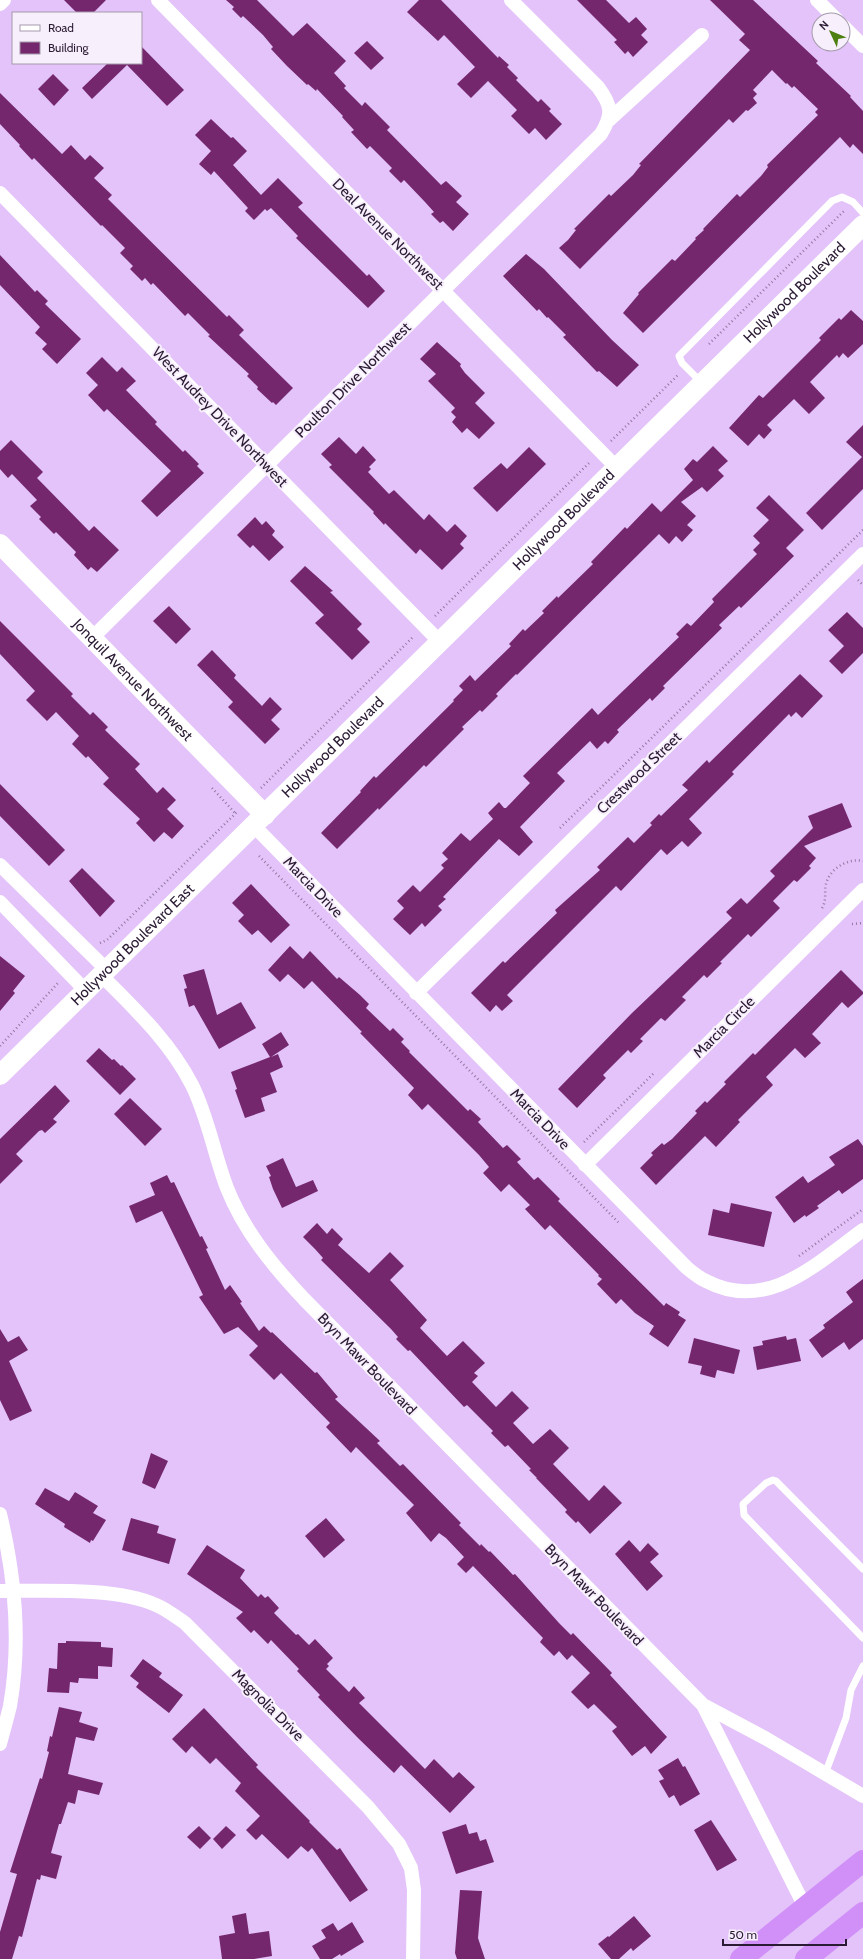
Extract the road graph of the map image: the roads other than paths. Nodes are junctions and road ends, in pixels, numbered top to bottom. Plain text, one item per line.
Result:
1 (4, 0) edge
2 (158, 0) edge
3 (511, 0) edge
4 (817, 0) edge
5 (0, 4) edge
6 (829, 12) edge
7 (851, 34) edge
8 (702, 35) dead end
9 (863, 46) edge
10 (609, 120) junction
11 (0, 192) edge
12 (863, 213) edge
13 (863, 225) edge
14 (444, 290) junction
15 (702, 384) junction
16 (267, 465) junction
17 (617, 468) junction
18 (0, 544) edge
19 (862, 558) edge
20 (92, 638) junction
21 (440, 642) junction
22 (260, 820) junction
23 (0, 865) edge
24 (863, 890) edge
25 (0, 902) edge
26 (104, 973) junction
27 (86, 990) junction
28 (416, 993) junction
29 (0, 1075) edge
30 (589, 1160) junction
31 (863, 1230) edge
32 (0, 1514) edge
33 (863, 1569) edge
34 (6, 1591) edge
35 (863, 1638) edge
36 (863, 1666) edge
37 (702, 1705) junction
38 (0, 1744) edge
39 (825, 1774) junction
40 (863, 1796) edge
41 (863, 1862) edge
42 (805, 1907) junction
43 (861, 1918) edge
44 (413, 1959) edge
45 (741, 1959) edge
46 (806, 1959) edge

1 - 5 street
2 - 14 street, Deal Avenue Northwest
3 - 10 street
4 - 6 street
7 - 9 street
8 - 10 street, Poulton Drive Northwest
10 - 14 street, Poulton Drive Northwest
11 - 16 street, West Audrey Drive Northwest
12 - 15 lane
13 - 15 street, Hollywood Boulevard
14 - 16 street, Poulton Drive Northwest
14 - 17 street, Deal Avenue Northwest
15 - 17 street, Hollywood Boulevard
16 - 20 street, Poulton Drive Northwest
16 - 21 street, West Audrey Drive Northwest
17 - 21 street, Hollywood Boulevard
18 - 20 street, Jonquil Avenue Northwest
19 - 28 street, Crestwood Street
20 - 22 street, Jonquil Avenue Northwest
21 - 22 street, Hollywood Boulevard
22 - 26 street, Hollywood Boulevard East
22 - 28 street, Marcia Drive
23 - 26 street, Bryn Mawr Boulevard
24 - 30 street, Marcia Circle
25 - 27 street
26 - 27 street, Hollywood Boulevard East
26 - 37 street, Bryn Mawr Boulevard
27 - 29 street, Hollywood Boulevard East
28 - 30 street, Marcia Drive
30 - 31 street, Marcia Drive
32 - 34 street
33 - 35 lane
34 - 38 street
34 - 44 street, Magnolia Drive
36 - 39 lane
37 - 39 street, Bryn Mawr Boulevard
37 - 42 street, Bryn Mawr Boulevard
39 - 40 street, Bryn Mawr Boulevard
41 - 42 highway
42 - 45 highway
43 - 46 highway

